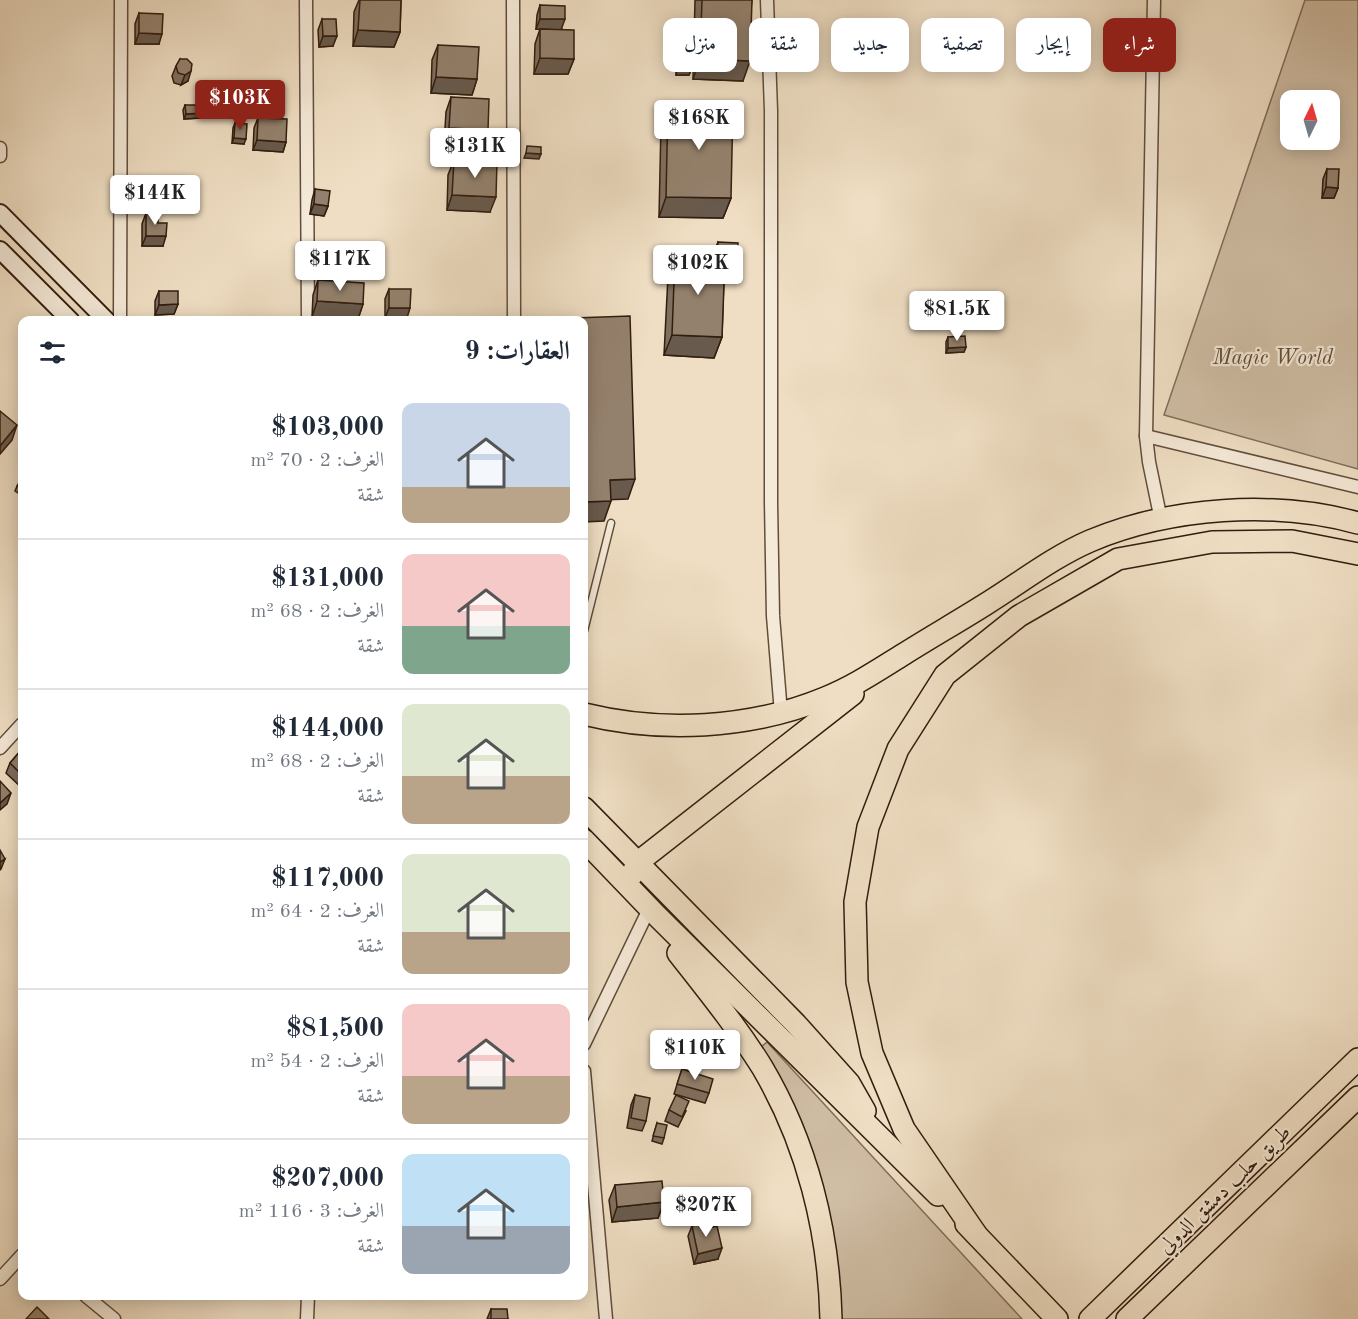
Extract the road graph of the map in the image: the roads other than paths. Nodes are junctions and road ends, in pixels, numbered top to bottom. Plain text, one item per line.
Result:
1 (121, 0) edge
2 (306, 0) edge
3 (513, 0) edge
4 (767, 0) edge
5 (1154, 0) edge
6 (0, 148) edge
7 (0, 156) edge
8 (0, 213) edge
9 (0, 250) edge
10 (66, 316) edge
11 (102, 316) edge
12 (120, 316) edge
13 (309, 316) edge
14 (514, 316) edge
15 (1146, 436) junction
16 (1358, 487) edge
17 (1161, 520) junction
18 (611, 523) dead end
19 (1358, 523) edge
20 (1358, 554) edge
21 (588, 615) edge
22 (903, 655) junction
23 (781, 713) junction
24 (588, 715) edge
25 (18, 728) edge
26 (0, 748) edge
27 (588, 812) edge
28 (588, 844) edge
29 (638, 863) junction
30 (633, 892) junction
31 (653, 912) junction
32 (588, 1036) edge
33 (1358, 1059) edge
34 (1358, 1097) edge
35 (588, 1116) edge
36 (870, 1126) junction
37 (976, 1234) junction
38 (18, 1260) edge
39 (0, 1279) edge
40 (91, 1300) edge
41 (308, 1300) edge
42 (1055, 1317) edge
43 (114, 1319) edge
44 (307, 1319) edge
45 (606, 1319) edge
46 (831, 1319) edge
47 (1090, 1319) edge
48 (1127, 1319) edge

1 - 12 street
2 - 13 street
3 - 14 street
4 - 23 street
5 - 15 street
6 - 7 street
8 - 11 main road
9 - 10 main road
15 - 16 street
15 - 17 street
17 - 19 highway
17 - 22 highway
18 - 21 lane
20 - 37 highway
22 - 23 highway
22 - 29 highway
23 - 24 highway
25 - 26 street
27 - 29 highway
28 - 30 highway
29 - 30 highway
29 - 36 highway
30 - 31 highway
31 - 32 street
31 - 36 highway
31 - 46 highway
33 - 47 highway, طريق حلب دمشق الدولي
34 - 48 highway, طريق حلب دمشق الدولي
35 - 45 street
36 - 37 highway
37 - 42 highway
38 - 39 street
40 - 43 street
41 - 44 street

